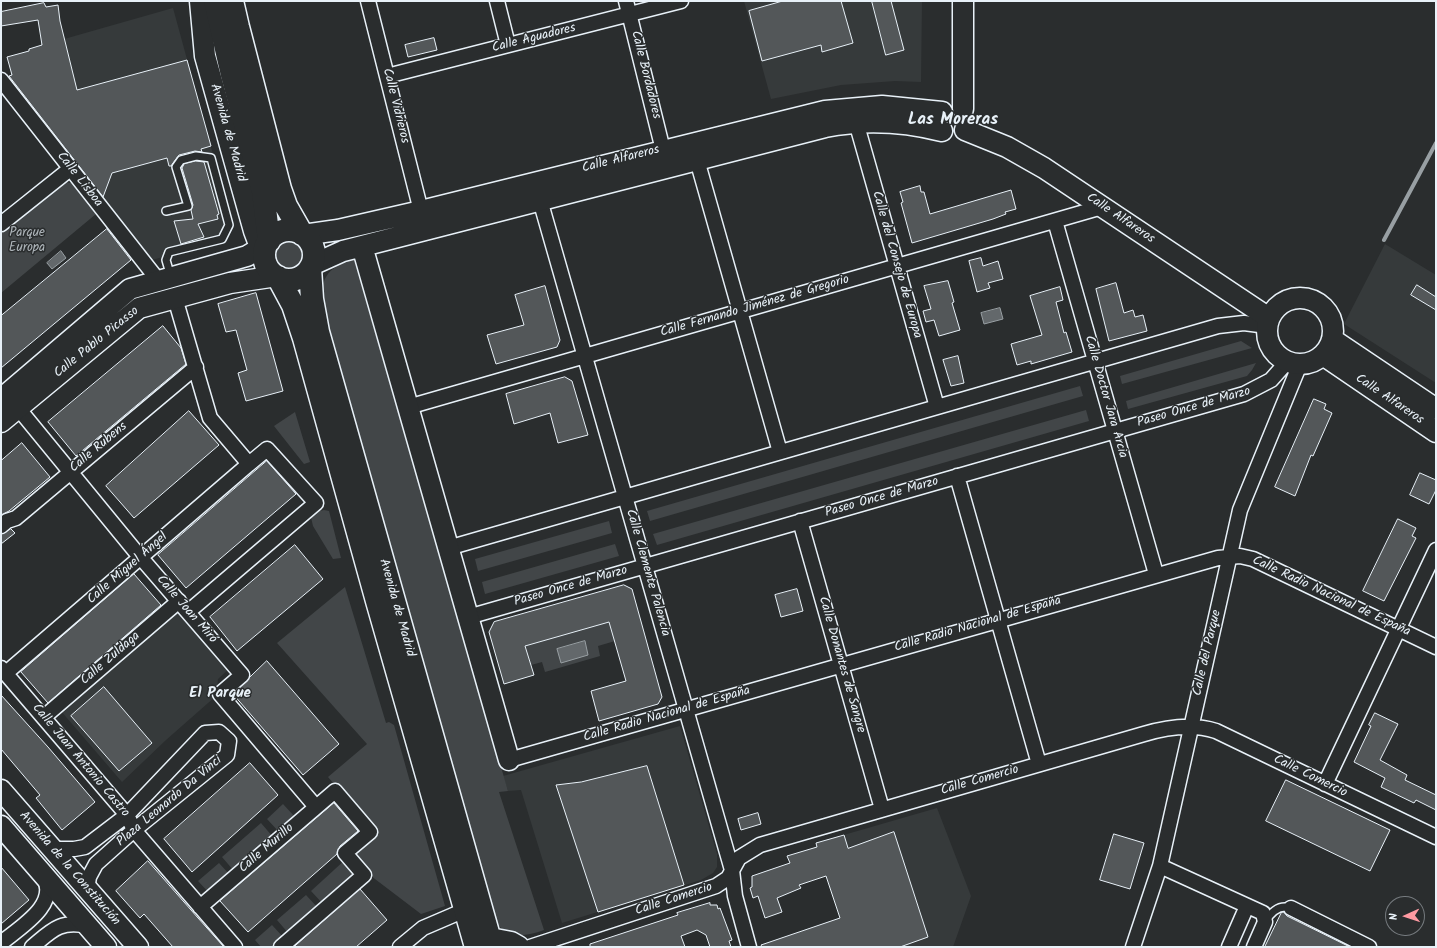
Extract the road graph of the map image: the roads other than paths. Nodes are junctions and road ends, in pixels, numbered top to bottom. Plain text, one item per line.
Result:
1 (200, 1) edge
2 (215, 1) edge
3 (232, 1) edge
4 (368, 1) edge
5 (497, 1) edge
6 (681, 1) edge
7 (950, 1) edge
8 (963, 1) edge
9 (628, 8) edge
10 (508, 45) junction
11 (387, 76) junction
12 (2, 85) edge
13 (949, 114) junction
14 (856, 122) junction
15 (663, 150) junction
16 (697, 160) junction
17 (70, 169) junction
18 (540, 200) junction
19 (1102, 207) junction
20 (166, 211) dead end
21 (421, 211) junction
22 (1055, 220) junction
23 (1, 224) edge
24 (302, 234) junction
25 (362, 246) junction
26 (269, 258) junction
27 (311, 266) junction
28 (896, 266) junction
29 (165, 278) junction
30 (175, 298) junction
31 (740, 311) junction
32 (1268, 322) junction
33 (1328, 347) junction
34 (584, 356) junction
35 (1095, 362) junction
36 (1294, 363) junction
37 (196, 367) junction
38 (9, 403) edge
39 (408, 407) junction
40 (937, 407) junction
41 (1436, 409) edge
42 (1, 422) edge
43 (1115, 431) junction
44 (1436, 432) edge
45 (780, 452) junction
46 (249, 464) junction
47 (71, 473) junction
48 (957, 476) junction
49 (625, 497) junction
50 (316, 503) joint
51 (800, 521) junction
52 (1, 526) edge
53 (448, 548) junction
54 (1436, 550) edge
55 (139, 555) junction
56 (1230, 556) junction
57 (645, 566) junction
58 (1156, 574) junction
59 (184, 606) junction
60 (468, 617) junction
61 (998, 620) junction
62 (1398, 629) junction
63 (1436, 647) edge
64 (841, 665) junction
65 (3, 670) edge
66 (686, 709) junction
67 (44, 717) junction
68 (1191, 726) junction
69 (509, 760) joint
70 (1039, 764) junction
71 (1325, 784) junction
72 (1, 790) edge
73 (316, 807) junction
74 (882, 809) junction
75 (127, 815) junction
76 (1, 826) edge
77 (134, 830) junction
78 (1436, 837) edge
79 (52, 849) junction
80 (1160, 866) junction
81 (732, 870) junction
82 (40, 872) junction
83 (87, 889) junction
84 (1247, 906) junction
85 (200, 907) junction
86 (1291, 908) joint
87 (465, 910) junction
88 (1265, 922) junction
89 (88, 926) junction
90 (1, 943) edge
91 (486, 944) edge
92 (32, 947) edge
93 (106, 947) edge
94 (138, 947) edge
95 (235, 947) edge
96 (281, 947) edge
97 (400, 947) edge
98 (518, 947) edge
99 (530, 947) edge
100 (749, 947) edge
101 (1133, 947) edge
102 (1229, 947) edge
103 (1254, 947) edge
104 (1369, 947) edge

1 - 26 street, Avenida de Madrid
2 - 26 main road, Avenida de Madrid
3 - 24 main road, Avenida de Madrid
4 - 11 street, Calle Vidrieros
5 - 10 street
6 - 9 street, Calle Aguadores
7 - 13 street
8 - 13 street
9 - 10 street, Calle Aguadores
9 - 15 street, Calle Bordadores
10 - 11 street, Calle Aguadores
11 - 21 street, Calle Vidrieros
12 - 17 street, Calle Lisboa
13 - 14 street, Calle Alfareros
13 - 15 street, Calle Alfareros
13 - 19 street, Calle Alfareros
14 - 16 street, Calle Alfareros
14 - 28 street, Calle del Consejo de Europa
15 - 21 street, Calle Alfareros
16 - 18 street, Calle Alfareros
16 - 31 street
17 - 23 street
17 - 29 street, Calle Lisboa
18 - 25 street, Calle Alfareros
18 - 34 street, Calle Clemente Palencia
19 - 22 street, Calle Fernando Jiménez de Gregorio
19 - 32 street, Calle Alfareros
20 - 29 lane
21 - 24 street, Calle Alfareros
22 - 28 street, Calle Fernando Jiménez de Gregorio
22 - 35 street, Calle Doctor Jara Arcia
24 - 26 main road
24 - 27 main road, Avenida de Madrid
25 - 27 street, Calle Alfareros
25 - 39 street
26 - 27 main road
26 - 29 street, Calle Pablo Picasso
26 - 30 street, Calle Pablo Picasso
26 - 87 main road, Avenida de Madrid
27 - 91 main road, Avenida de Madrid
28 - 31 street, Calle Fernando Jiménez de Gregorio
28 - 40 street, Calle del Consejo de Europa
29 - 38 street, Calle Pablo Picasso
30 - 37 street
30 - 38 street, Calle Pablo Picasso
31 - 34 street, Calle Fernando Jiménez de Gregorio
31 - 45 street
32 - 33 street
32 - 35 street
32 - 36 street
33 - 36 street
33 - 41 street, Calle Alfareros
33 - 44 street, Calle Alfareros
34 - 39 street, Calle Fernando Jiménez de Gregorio
34 - 49 street, Calle Clemente Palencia
35 - 40 street
35 - 43 street, Calle Doctor Jara Arcia
36 - 43 street, Paseo Once de Marzo
36 - 56 street, Calle del Parque
37 - 46 street
37 - 47 street, Calle Rubens
38 - 42 street, Calle Pablo Picasso
38 - 47 street, Calle Joan Miró
39 - 53 street
40 - 45 street
43 - 48 street, Paseo Once de Marzo
43 - 58 street, Calle Doctor Jara Arcia
45 - 49 street
46 - 50 street, Calle Miguel Ángel
46 - 55 street, Calle Miguel Ángel
47 - 52 street, Calle Rubens
47 - 55 street, Calle Joan Miró
48 - 51 street, Paseo Once de Marzo
48 - 61 street
49 - 53 street
49 - 57 street, Calle Clemente Palencia
50 - 59 street, Calle Zuldaga
51 - 57 street, Paseo Once de Marzo
51 - 64 street, Calle Donantes de Sangre
53 - 60 street
54 - 62 street
55 - 59 street, Calle Joan Miró
55 - 65 street, Calle Miguel Ángel
56 - 58 street, Calle Radio Nacional de España
56 - 62 street, Calle Radio Nacional de España
56 - 68 street, Calle del Parque
57 - 60 street, Paseo Once de Marzo
57 - 66 street, Calle Clemente Palencia
58 - 61 street, Calle Radio Nacional de España
59 - 67 street, Calle Zuldaga
59 - 73 street, Calle Joan Miró
60 - 69 street
61 - 64 street, Calle Radio Nacional de España
61 - 70 street
62 - 63 street, Calle Radio Nacional de España
62 - 71 street
64 - 66 street, Calle Radio Nacional de España
64 - 74 street, Calle Donantes de Sangre
65 - 67 street, Calle Juan Antonio Castro
66 - 69 street, Calle Radio Nacional de España
66 - 81 street, Calle Clemente Palencia
67 - 75 street, Calle Juan Antonio Castro
68 - 70 street, Calle Comercio
68 - 71 street, Calle Comercio
68 - 80 street, Calle del Parque
70 - 74 street, Calle Comercio
71 - 78 street, Calle Comercio
72 - 79 street, Avenida de la Constitución
73 - 85 street, Calle Murillo
73 - 96 street, Calle Murillo
74 - 81 street, Calle Comercio
75 - 77 street, Calle Juan Antonio Castro
75 - 77 street, Plaza Leonardo Da Vinci
75 - 79 street, Plaza Leonardo Da Vinci
76 - 82 street, Avenida de la Constitución
77 - 83 street, Plaza Leonardo Da Vinci
77 - 85 street, Calle Juan Antonio Castro
79 - 83 street, Avenida de la Constitución
80 - 84 street
80 - 101 street, Calle del Parque
81 - 99 street, Calle Comercio
81 - 100 street, Calle Clemente Palencia
82 - 89 street, Avenida de la Constitución
82 - 90 street
83 - 94 street, Avenida de la Constitución
84 - 88 street
84 - 102 street
85 - 95 street, Calle Juan Antonio Castro
86 - 88 lane
86 - 104 street
87 - 91 main road, Avenida de Madrid
87 - 97 street
88 - 103 street
89 - 92 street
89 - 93 street, Avenida de la Constitución
91 - 98 main road

